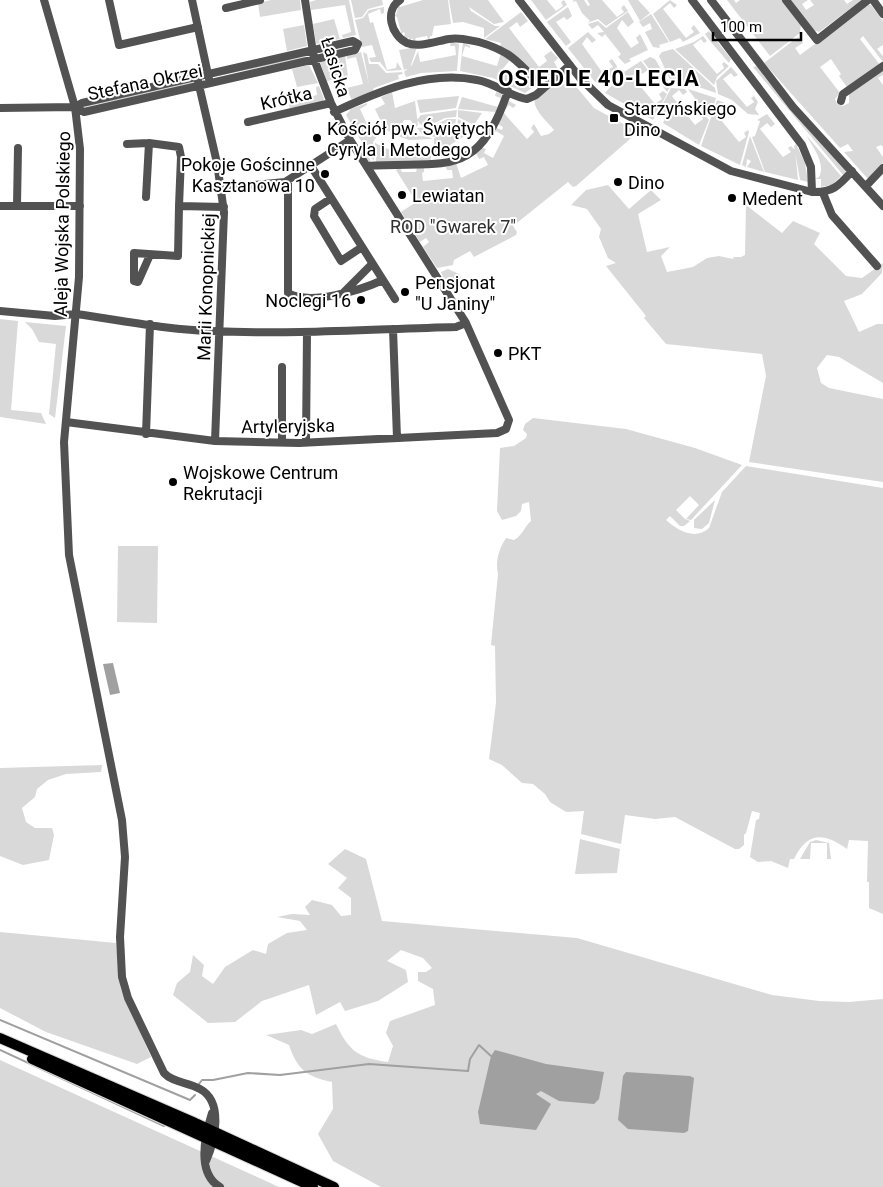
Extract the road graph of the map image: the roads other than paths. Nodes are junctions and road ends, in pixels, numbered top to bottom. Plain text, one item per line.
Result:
1 (44, 0) edge
2 (109, 0) edge
3 (192, 0) edge
4 (260, 0) edge
5 (304, 0) edge
6 (400, 0) edge
7 (519, 0) edge
8 (692, 0) edge
9 (710, 0) edge
10 (786, 0) edge
11 (868, 0) edge
12 (873, 0) edge
13 (226, 8) dead end
14 (883, 14) edge
15 (198, 26) junction
16 (312, 48) junction
17 (314, 59) junction
18 (570, 65) junction
19 (883, 66) edge
20 (208, 74) junction
21 (197, 77) junction
22 (210, 83) junction
23 (199, 86) junction
24 (543, 88) junction
25 (508, 91) junction
26 (841, 101) dead end
27 (330, 103) junction
28 (75, 107) junction
29 (0, 108) edge
30 (334, 112) junction
31 (248, 122) dead end
32 (350, 140) junction
33 (149, 143) junction
34 (127, 144) dead end
35 (18, 148) dead end
36 (311, 166) junction
37 (367, 166) junction
38 (883, 168) edge
39 (852, 172) junction
40 (288, 181) junction
41 (866, 186) junction
42 (221, 188) junction
43 (812, 192) junction
44 (823, 193) junction
45 (146, 197) dead end
46 (330, 199) junction
47 (0, 206) edge
48 (17, 206) junction
49 (80, 206) junction
50 (179, 206) junction
51 (883, 206) edge
52 (224, 207) junction
53 (362, 247) junction
54 (150, 255) dead end
55 (372, 264) junction
56 (877, 266) dead end
57 (383, 280) junction
58 (344, 292) junction
59 (395, 299) dead end
60 (0, 311) edge
61 (76, 314) junction
62 (466, 323) junction
63 (150, 324) junction
64 (393, 329) junction
65 (221, 332) junction
66 (307, 333) junction
67 (282, 367) dead end
68 (66, 422) junction
69 (146, 434) junction
70 (398, 438) junction
71 (215, 441) junction
72 (282, 442) junction
73 (306, 442) junction
74 (0, 1038) edge
75 (0, 1043) edge
76 (210, 1135) junction
77 (220, 1187) edge
78 (313, 1187) edge
79 (334, 1187) edge

1 - 28 street, Aleja Wojska Polskiego
2 - 15 street
3 - 15 street
4 - 13 street
5 - 16 street, Łasicka
6 - 24 street
7 - 18 street
8 - 43 street
9 - 39 street
10 - 11 street
12 - 14 street
15 - 20 street
16 - 17 street, Łasicka
16 - 17 street, Stefana Okrzei
16 - 20 street, Stefana Okrzei
17 - 22 street, Stefana Okrzei
17 - 27 street, Łasicka
18 - 24 street
18 - 43 street
19 - 26 street
20 - 21 street, Stefana Okrzei
20 - 22 street
21 - 23 street, Marii Konopnickiej
21 - 28 street, Stefana Okrzei
22 - 23 street, Stefana Okrzei
23 - 28 street, Stefana Okrzei
23 - 42 street, Marii Konopnickiej
24 - 25 street
25 - 30 street
25 - 37 street
27 - 30 street, Łasicka
27 - 31 street, Krótka
28 - 29 street
28 - 49 street, Aleja Wojska Polskiego
30 - 32 street, Łasicka
32 - 36 street
32 - 37 street, Łasicka
33 - 34 street
33 - 45 street
33 - 50 street
35 - 48 street
36 - 40 street
36 - 46 street
37 - 62 street, Łasicka
38 - 41 street
39 - 41 street
39 - 44 street
40 - 42 street
40 - 58 street
41 - 51 street
42 - 52 street, Marii Konopnickiej
43 - 44 street
44 - 56 street
46 - 53 street
46 - 53 street
47 - 48 street
48 - 49 street
49 - 61 street, Aleja Wojska Polskiego
50 - 52 street
50 - 54 street
52 - 65 street, Marii Konopnickiej
53 - 55 street
55 - 57 street
55 - 58 street
57 - 58 street
57 - 59 street
60 - 61 street
61 - 63 street
61 - 68 street, Aleja Wojska Polskiego
62 - 64 street
62 - 70 street, Artyleryjska
63 - 65 street
63 - 69 street
64 - 66 street
64 - 70 street
65 - 66 street
65 - 71 street, Marii Konopnickiej
66 - 73 street
67 - 72 street
68 - 69 street, Artyleryjska
68 - 76 street, Aleja Wojska Polskiego
69 - 71 street, Artyleryjska
70 - 73 street, Artyleryjska
71 - 72 street, Artyleryjska
72 - 73 street, Artyleryjska
74 - 76 main road
75 - 76 main road
76 - 77 street
76 - 78 main road
76 - 79 main road

